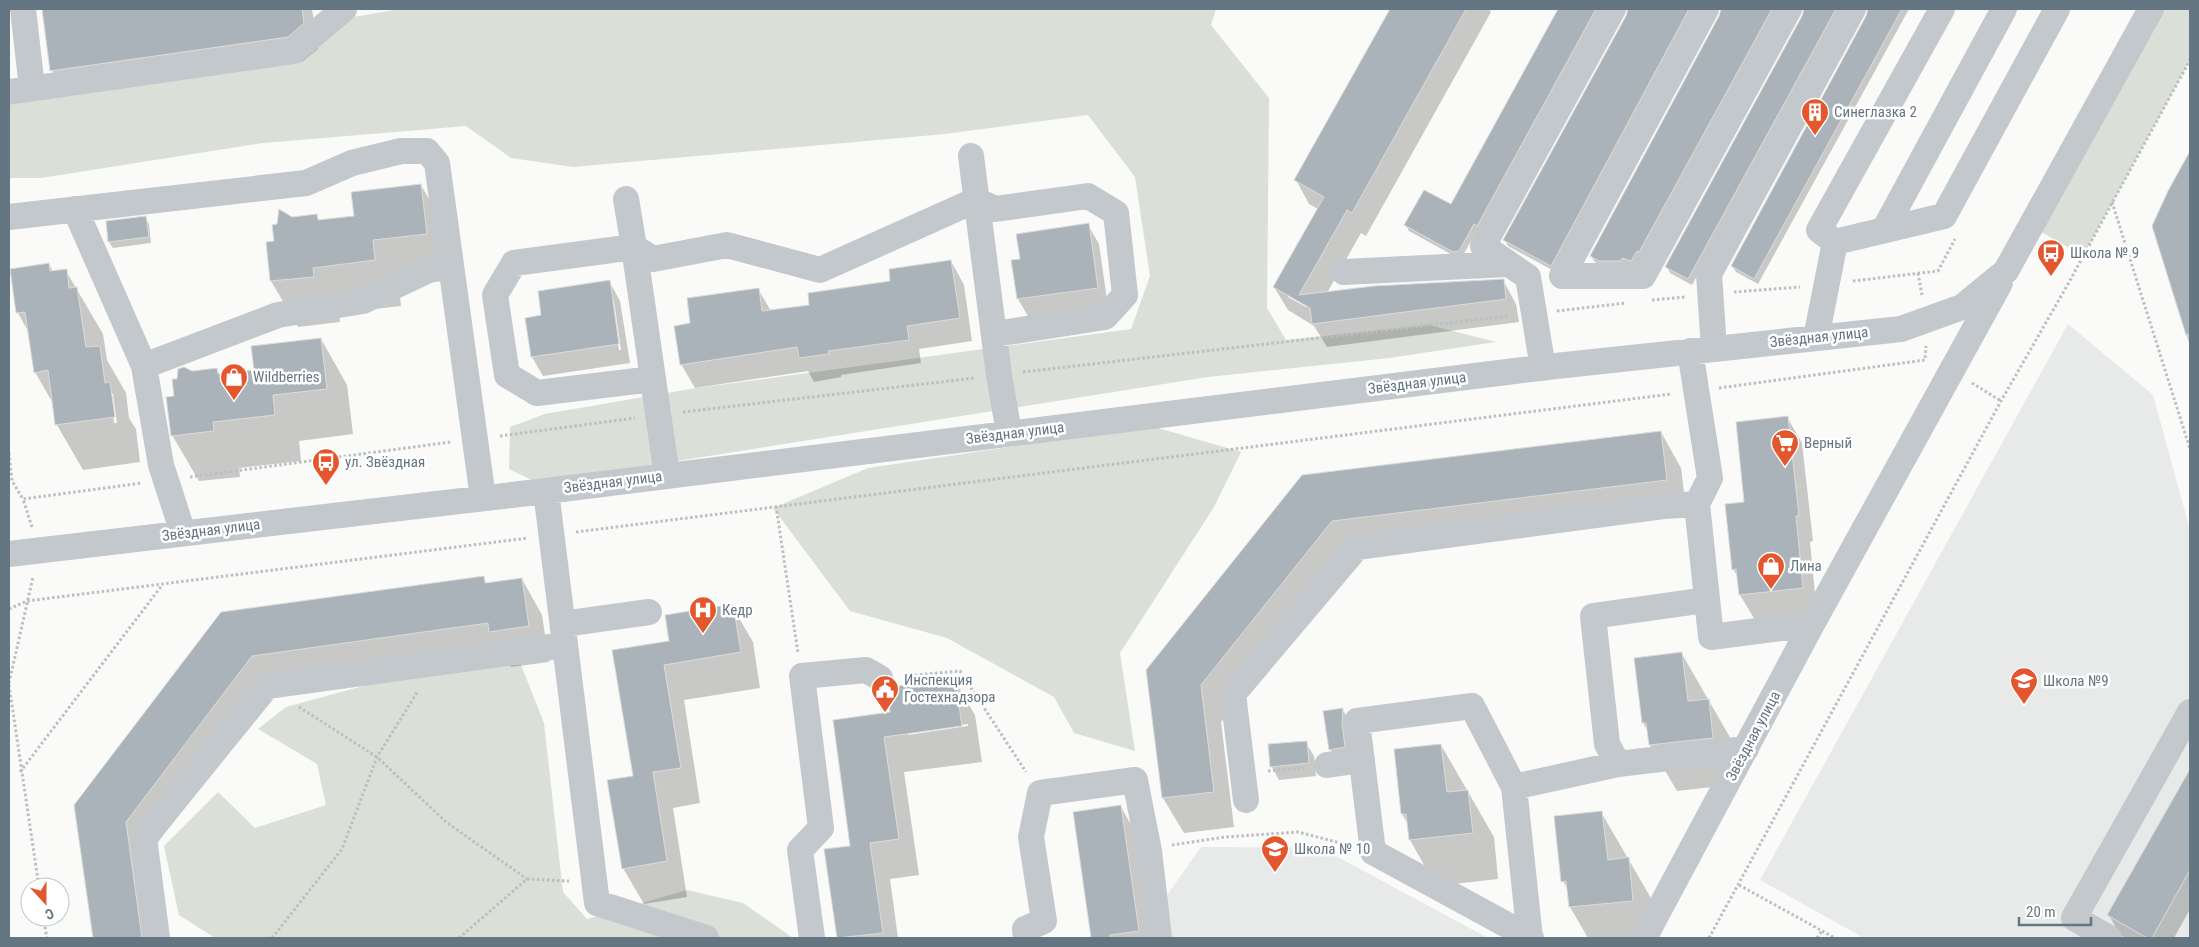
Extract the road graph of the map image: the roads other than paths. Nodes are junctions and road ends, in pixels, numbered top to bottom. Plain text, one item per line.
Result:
1 (23, 9) edge
2 (344, 9) edge
3 (1613, 9) edge
4 (1706, 9) edge
5 (1788, 9) edge
6 (1853, 9) edge
7 (1942, 9) edge
8 (2004, 9) edge
9 (2057, 9) edge
10 (2151, 9) edge
11 (21, 90) edge
12 (971, 156) dead end
13 (626, 199) dead end
14 (976, 200) junction
15 (75, 209) junction
16 (9, 216) edge
17 (1884, 230) junction
18 (1835, 242) junction
19 (634, 247) junction
20 (450, 260) junction
21 (1507, 264) junction
22 (2006, 271) junction
23 (1344, 272) dead end
24 (995, 334) junction
25 (1816, 338) junction
26 (1702, 350) junction
27 (144, 366) junction
28 (1543, 368) junction
29 (653, 379) junction
30 (1009, 433) junction
31 (667, 476) junction
32 (546, 490) junction
33 (483, 498) junction
34 (1697, 504) junction
35 (183, 533) junction
36 (9, 554) edge
37 (1706, 600) junction
38 (649, 612) dead end
39 (1812, 624) junction
40 (564, 635) junction
41 (880, 678) road end
42 (2190, 712) edge
43 (1746, 750) junction
44 (1362, 760) junction
45 (1618, 764) junction
46 (1327, 766) road end
47 (1514, 787) junction
48 (1246, 800) dead end
49 (157, 938) edge
50 (706, 938) edge
51 (812, 938) edge
52 (1026, 938) edge
53 (1159, 938) edge
54 (1530, 938) edge
55 (1644, 938) edge
56 (2109, 938) edge

1 - 11 street
2 - 11 street
3 - 21 street
4 - 5 street
6 - 26 street
7 - 18 street
8 - 17 street
9 - 17 street
10 - 22 street, Звёздная улица
12 - 14 street
13 - 19 street
14 - 19 street
14 - 24 street
14 - 24 street
15 - 16 street
15 - 20 street
15 - 27 street
17 - 18 street
18 - 25 street
19 - 29 street
19 - 29 street
20 - 27 street
20 - 33 street
21 - 23 street
21 - 28 street
22 - 25 street, Звёздная улица
22 - 39 street, Звёздная улица
24 - 30 street
25 - 26 street, Звёздная улица
26 - 28 street, Звёздная улица
26 - 34 street
27 - 35 street
28 - 30 street, Звёздная улица
29 - 31 street
30 - 31 street, Звёздная улица
31 - 32 street, Звёздная улица
32 - 33 street, Звёздная улица
32 - 40 street
33 - 35 street, Звёздная улица
34 - 37 street
34 - 48 street
35 - 36 street, Звёздная улица
37 - 39 street
37 - 45 street
38 - 40 street
39 - 43 street, Звёздная улица
40 - 49 street
40 - 50 street
41 - 51 street
42 - 56 street
43 - 45 street
43 - 55 street, Звёздная улица
44 - 46 street
44 - 47 street
44 - 54 street
45 - 47 street
47 - 54 street
52 - 53 street

